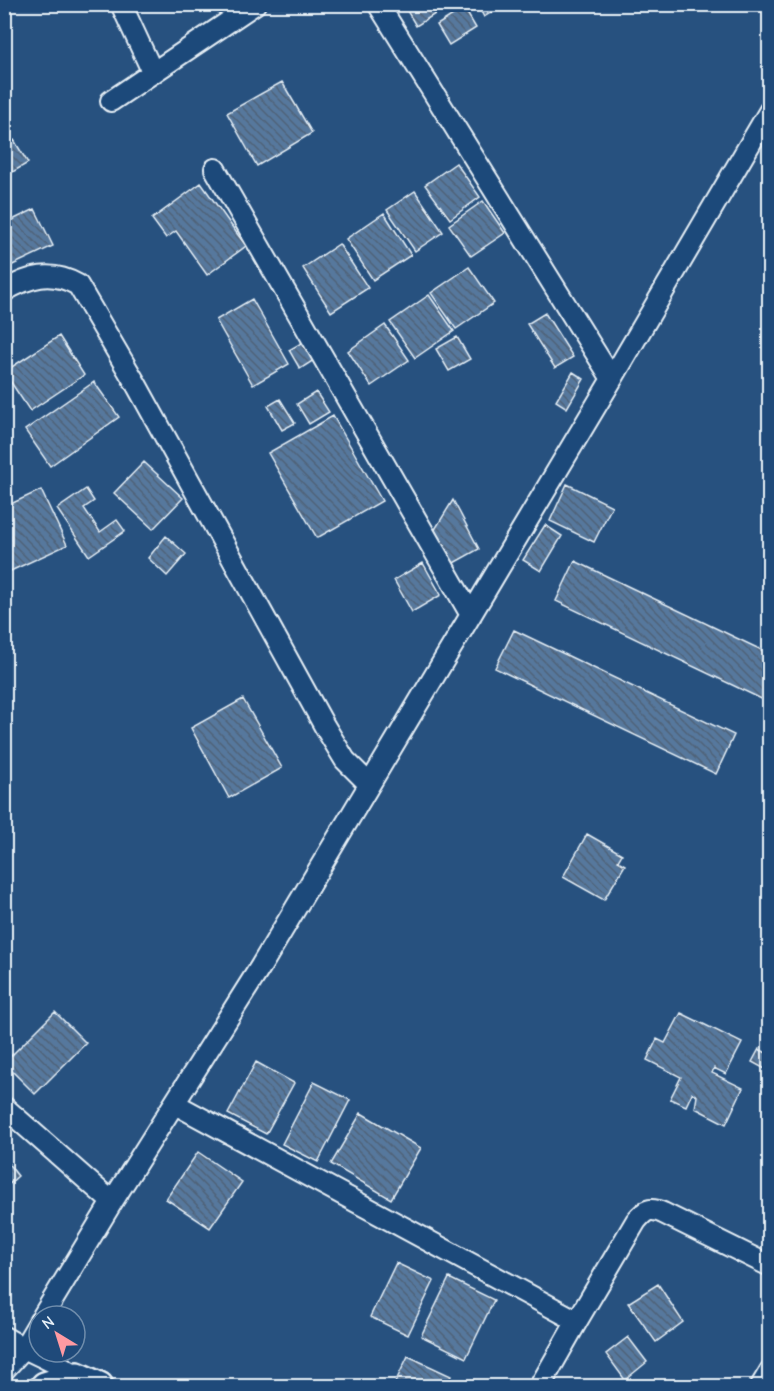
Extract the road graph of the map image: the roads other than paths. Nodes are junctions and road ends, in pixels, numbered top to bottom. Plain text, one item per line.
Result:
1 (121, 4) edge
2 (255, 4) edge
3 (378, 4) edge
4 (153, 73) junction
5 (111, 102) dead end
6 (770, 110) edge
7 (215, 169) dead end
8 (4, 291) edge
9 (612, 379) junction
10 (471, 615) junction
11 (369, 784) junction
12 (176, 1104) junction
13 (4, 1107) edge
14 (112, 1202) junction
15 (770, 1266) edge
16 (50, 1304) edge
17 (577, 1321) junction
18 (4, 1337) edge
19 (27, 1342) edge
20 (23, 1348) junction
21 (4, 1370) edge
22 (770, 1371) edge
23 (88, 1381) edge
24 (45, 1386) edge
25 (540, 1386) edge
26 (761, 1386) edge

1 - 4 street
2 - 4 street
3 - 9 street
4 - 5 street
6 - 9 street
7 - 10 street
8 - 11 street
9 - 10 street
10 - 11 street
11 - 12 street
12 - 14 street
12 - 17 street
13 - 14 street
14 - 16 street
15 - 17 street
17 - 25 street
18 - 20 street
19 - 20 street
20 - 21 street
20 - 23 street
22 - 26 street
23 - 24 street

